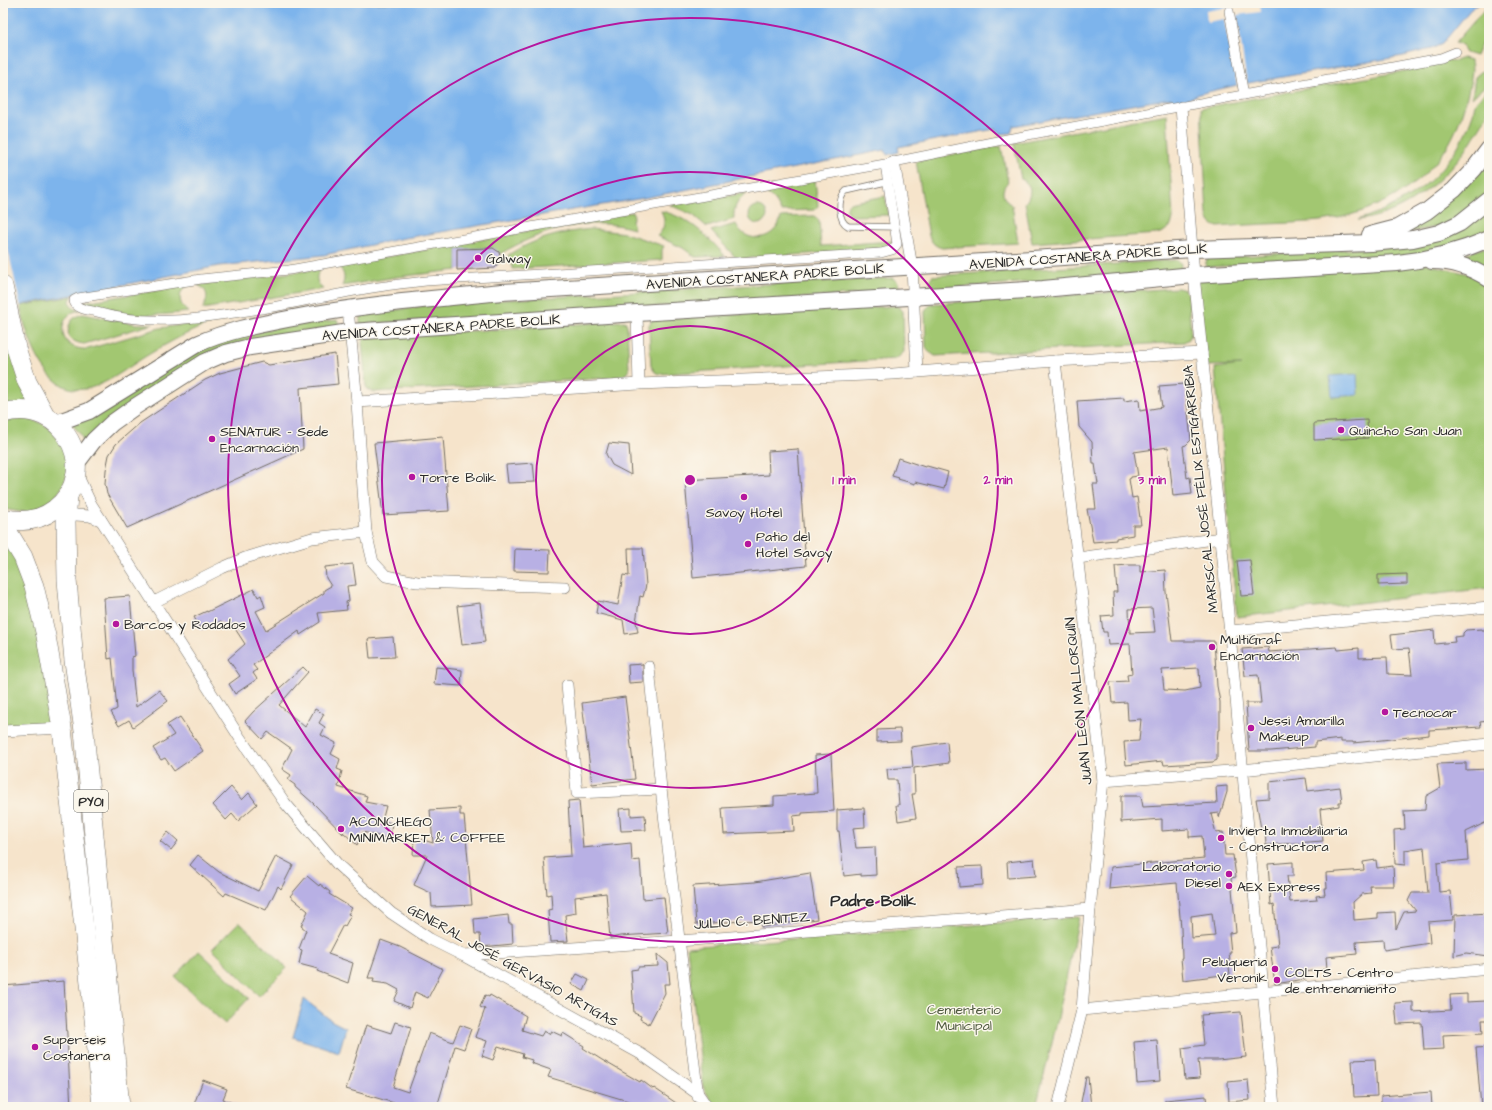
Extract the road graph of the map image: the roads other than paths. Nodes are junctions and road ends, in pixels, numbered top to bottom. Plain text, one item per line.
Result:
1 (1229, 11) dead end
2 (1456, 52) dead end
3 (1244, 95) junction
4 (1181, 104) junction
5 (1489, 149) edge
6 (891, 160) junction
7 (893, 181) junction
8 (1489, 200) edge
9 (900, 227) junction
10 (1489, 239) edge
11 (1344, 244) junction
12 (1192, 249) junction
13 (1415, 261) junction
14 (912, 267) junction
15 (1194, 275) junction
16 (1489, 279) edge
17 (3, 286) edge
18 (913, 296) junction
19 (348, 309) junction
20 (637, 313) junction
21 (350, 332) junction
22 (1202, 353) junction
23 (1055, 361) junction
24 (917, 372) junction
25 (639, 384) junction
26 (357, 402) junction
27 (3, 413) edge
28 (50, 419) junction
29 (76, 468) junction
30 (68, 495) junction
31 (67, 513) junction
32 (48, 514) junction
33 (3, 518) edge
34 (102, 520) junction
35 (3, 524) edge
36 (366, 532) junction
37 (1221, 538) junction
38 (1078, 558) junction
39 (564, 587) dead end
40 (154, 602) junction
41 (1489, 607) edge
42 (1230, 631) junction
43 (649, 667) dead end
44 (567, 685) dead end
45 (62, 728) junction
46 (3, 731) edge
47 (1489, 744) edge
48 (1242, 770) junction
49 (1103, 781) junction
50 (660, 788) junction
51 (1090, 909) junction
52 (679, 941) junction
53 (464, 956) junction
54 (1489, 969) edge
55 (1263, 993) junction
56 (1082, 1010) junction
57 (698, 1094) junction
58 (102, 1107) edge
59 (120, 1107) edge
60 (699, 1107) edge
61 (707, 1107) edge
62 (1058, 1107) edge
63 (1274, 1107) edge

1 - 3 street
2 - 3 street
3 - 4 street
4 - 6 street
4 - 12 street, MARISCAL JOSÉ FÉLIX ESTIGARRIBIA
5 - 11 main road
6 - 7 street
6 - 9 street
7 - 9 street
7 - 9 lane
8 - 11 main road, AVENIDA COSTANERA PADRE BOLIK
9 - 14 street
10 - 13 main road, AVENIDA COSTANERA PADRE BOLIK
11 - 12 main road, AVENIDA COSTANERA PADRE BOLIK
12 - 14 main road, AVENIDA COSTANERA PADRE BOLIK
12 - 15 street, MARISCAL JOSÉ FÉLIX ESTIGARRIBIA
13 - 15 main road, AVENIDA COSTANERA PADRE BOLIK
13 - 16 main road
14 - 18 street
14 - 19 main road, AVENIDA COSTANERA PADRE BOLIK
15 - 18 main road, AVENIDA COSTANERA PADRE BOLIK
15 - 22 street, MARISCAL JOSÉ FÉLIX ESTIGARRIBIA
17 - 28 highway, PY01
18 - 20 main road, AVENIDA COSTANERA PADRE BOLIK
18 - 24 street
19 - 21 street
19 - 28 main road, AVENIDA COSTANERA PADRE BOLIK
20 - 21 main road, AVENIDA COSTANERA PADRE BOLIK
20 - 25 street
21 - 26 street
21 - 29 main road, AVENIDA COSTANERA PADRE BOLIK
22 - 23 street
22 - 37 street, MARISCAL JOSÉ FÉLIX ESTIGARRIBIA
23 - 24 street
23 - 38 street, JUAN LEÓN MALLORQUÍN
24 - 25 street
25 - 26 street
26 - 36 street
27 - 28 highway
28 - 29 highway, PY01
29 - 30 highway, PY01
29 - 34 street, GENERAL JOSÉ GERVASIO ARTIGAS
30 - 31 highway, PY01
30 - 32 highway, PY01
31 - 32 street
31 - 34 street
31 - 59 highway, PY01
32 - 33 highway, PY01
34 - 40 street, GENERAL JOSÉ GERVASIO ARTIGAS
35 - 45 highway, PY01
36 - 39 street
36 - 40 street
37 - 38 street
37 - 42 street, MARISCAL JOSÉ FÉLIX ESTIGARRIBIA
38 - 49 street, JUAN LEÓN MALLORQUÍN
40 - 53 street, GENERAL JOSÉ GERVASIO ARTIGAS
41 - 42 street
42 - 48 street, MARISCAL JOSÉ FÉLIX ESTIGARRIBIA
43 - 50 street
44 - 50 street
45 - 46 street
45 - 58 highway, PY01
47 - 48 street
48 - 49 street
48 - 55 street, MARISCAL JOSÉ FÉLIX ESTIGARRIBIA
49 - 51 street, JUAN LEÓN MALLORQUÍN
50 - 52 street
51 - 52 street, JULIO C. BENITEZ
51 - 56 street, JUAN LEÓN MALLORQUÍN
52 - 53 street, JULIO C. BENITEZ
52 - 57 street
53 - 57 street, GENERAL JOSÉ GERVASIO ARTIGAS
54 - 55 street
55 - 56 street
55 - 63 street, MARISCAL JOSÉ FÉLIX ESTIGARRIBIA
56 - 62 street, JUAN LEÓN MALLORQUÍN
57 - 60 street
57 - 61 street

